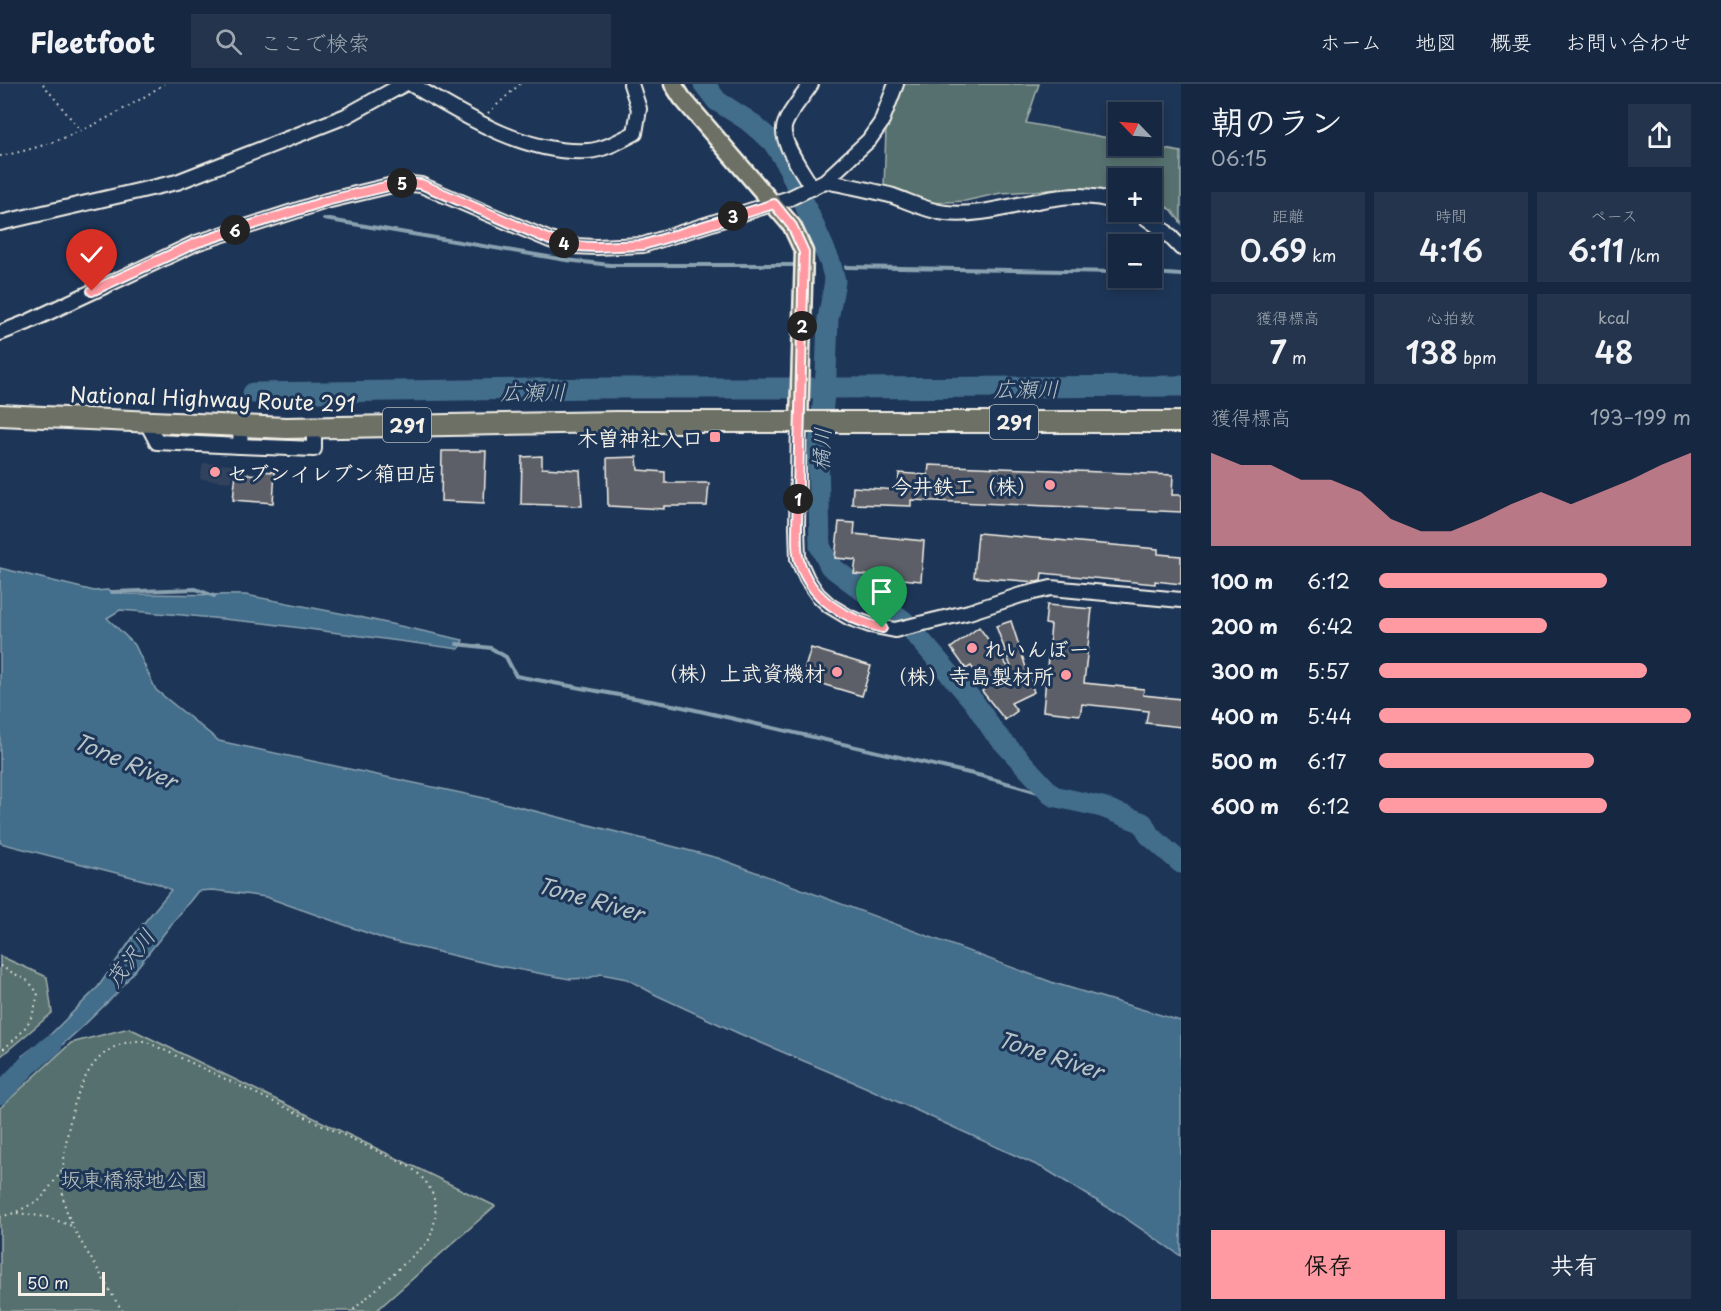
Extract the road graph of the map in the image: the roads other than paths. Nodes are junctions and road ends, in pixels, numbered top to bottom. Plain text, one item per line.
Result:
1 (404, 84) edge
2 (411, 84) edge
3 (632, 84) edge
4 (674, 84) edge
5 (811, 84) edge
6 (896, 84) edge
7 (815, 186) junction
8 (1108, 199) edge
9 (774, 204) junction
10 (1152, 222) edge
11 (0, 223) edge
12 (1181, 248) edge
13 (0, 333) edge
14 (0, 415) edge
15 (146, 421) junction
16 (806, 422) junction
17 (1181, 422) edge
18 (241, 426) junction
19 (315, 427) junction
20 (240, 446) junction
21 (1181, 600) edge

1 - 11 street
2 - 3 street
4 - 9 main road
5 - 7 street
6 - 7 street
7 - 8 street
7 - 9 street
9 - 13 street
9 - 16 main road
10 - 12 street
14 - 15 highway, National Highway Route 291 / 291
15 - 18 highway, National Highway Route 291 / 291
15 - 20 street
16 - 17 highway, National Highway Route 291 / 291
16 - 19 highway, National Highway Route 291 / 291
16 - 21 street
18 - 19 highway, National Highway Route 291 / 291
18 - 20 street
19 - 20 street

